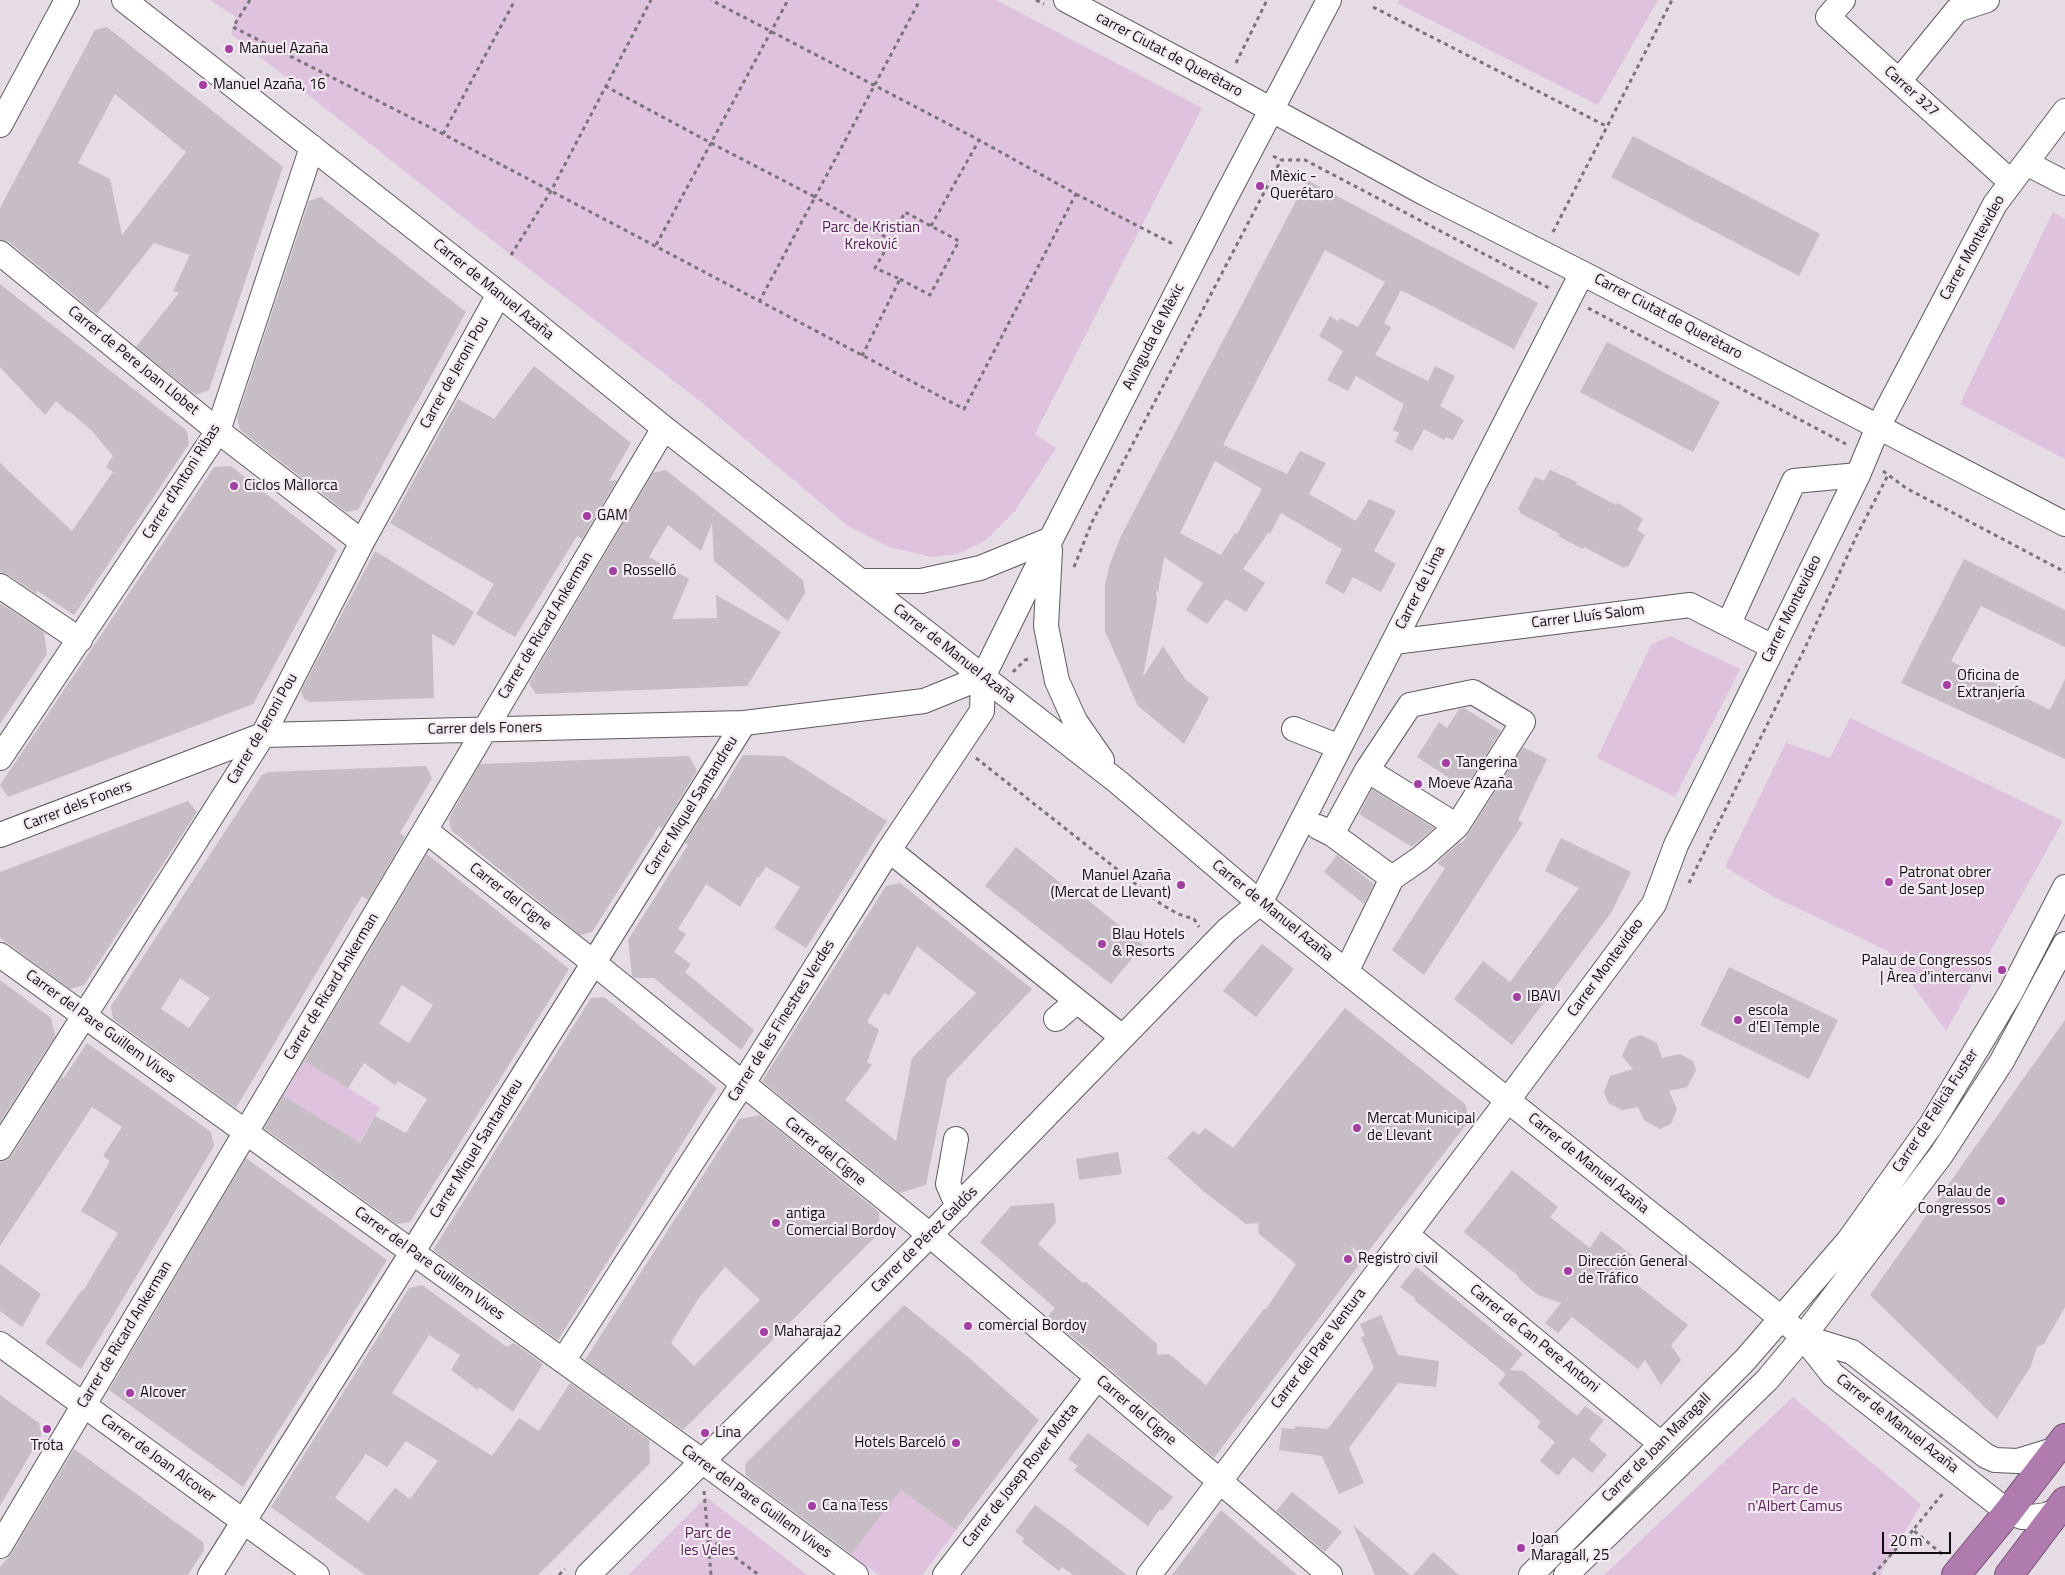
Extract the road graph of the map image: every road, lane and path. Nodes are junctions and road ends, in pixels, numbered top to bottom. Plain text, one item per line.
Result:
1 (67, 0) edge
2 (124, 0) edge
3 (250, 0) edge
4 (515, 0) edge
5 (651, 0) edge
6 (711, 0) edge
7 (788, 0) edge
8 (920, 0) edge
9 (1066, 0) edge
10 (1267, 0) edge
11 (1329, 0) edge
12 (1672, 0) edge
13 (1844, 0) edge
14 (1987, 0) edge
15 (1373, 7) dead end
16 (770, 31) junction
17 (1899, 81) junction
18 (605, 86) junction
19 (875, 86) junction
20 (1228, 86) junction
21 (1271, 110) junction
22 (2065, 111) edge
23 (0, 125) edge
24 (1606, 126) junction
25 (443, 134) junction
26 (979, 140) junction
27 (710, 143) junction
28 (312, 147) junction
29 (1281, 160) dead end
30 (2026, 162) junction
31 (2011, 182) junction
32 (2065, 183) edge
33 (551, 191) junction
34 (1076, 194) junction
35 (815, 197) junction
36 (931, 226) junction
37 (891, 240) junction
38 (655, 247) junction
39 (0, 253) edge
40 (1543, 253) junction
41 (511, 255) dead end
42 (1196, 255) junction
43 (1582, 273) junction
44 (900, 279) junction
45 (499, 294) junction
46 (760, 302) junction
47 (862, 356) junction
48 (1878, 427) junction
49 (664, 428) junction
50 (218, 431) junction
51 (1858, 475) junction
52 (2065, 524) edge
53 (1051, 539) junction
54 (362, 542) junction
55 (2065, 572) edge
56 (1073, 575) dead end
57 (861, 580) junction
58 (0, 586) edge
59 (1728, 623) junction
60 (80, 640) junction
61 (1394, 642) junction
62 (1773, 647) junction
63 (1052, 653) junction
64 (990, 683) junction
65 (744, 723) junction
66 (485, 729) junction
67 (1294, 729) dead end
68 (263, 735) junction
69 (1344, 739) junction
70 (962, 742) junction
71 (1382, 747) junction
72 (0, 758) edge
73 (1367, 770) junction
74 (1118, 782) junction
75 (1303, 819) junction
76 (1457, 826) junction
77 (425, 830) junction
78 (1332, 834) junction
79 (0, 836) edge
80 (889, 850) junction
81 (1392, 878) junction
82 (2065, 887) edge
83 (1686, 888) dead end
84 (1260, 903) junction
85 (1196, 934) dead end
86 (2065, 944) edge
87 (0, 955) edge
88 (594, 963) junction
89 (1346, 972) junction
90 (1076, 1002) junction
91 (85, 1016) junction
92 (1056, 1019) dead end
93 (1122, 1037) junction
94 (742, 1085) junction
95 (1508, 1100) junction
96 (246, 1132) junction
97 (956, 1139) dead end
98 (0, 1148) edge
99 (958, 1207) junction
100 (930, 1235) junction
101 (1407, 1235) junction
102 (412, 1252) junction
103 (1781, 1318) junction
104 (1803, 1337) junction
105 (0, 1344) edge
106 (563, 1361) junction
107 (1097, 1378) junction
108 (84, 1405) junction
109 (1660, 1444) junction
110 (2061, 1444) edge
111 (702, 1461) junction
112 (1959, 1474) junction
113 (1220, 1480) junction
114 (2063, 1506) edge
115 (2008, 1512) junction
116 (244, 1522) junction
117 (1913, 1530) junction
118 (708, 1538) junction
119 (0, 1546) edge
120 (577, 1572) edge
121 (1958, 1572) edge
122 (210, 1575) edge
123 (316, 1575) edge
124 (559, 1575) edge
125 (712, 1575) edge
126 (759, 1575) edge
127 (856, 1575) edge
128 (944, 1575) edge
129 (1149, 1575) edge
130 (1330, 1575) edge
131 (1531, 1575) edge
132 (1566, 1575) edge
133 (1873, 1575) edge
134 (2008, 1575) edge

1 - 23 street
2 - 28 street, Carrer de Manuel Azaña
3 - 25 path
4 - 25 path
5 - 18 path
6 - 16 path
7 - 16 path
8 - 19 path
9 - 20 street, carrer Ciutat de Querètaro
10 - 20 path
11 - 21 street, Avinguda de Mèxic
12 - 24 path
13 - 17 street, Carrer 327
14 - 17 street
15 - 24 path
16 - 19 path
16 - 27 path
17 - 31 street, Carrer 327
18 - 27 path
18 - 33 path
19 - 26 path
19 - 35 path
20 - 21 street, carrer Ciutat de Querètaro
21 - 40 street, Carrer Ciutat de Querètaro
21 - 42 street, Avinguda de Mèxic
22 - 30 street, Carrer Montevideo
24 - 40 path
25 - 33 path
26 - 34 path
26 - 36 path
27 - 35 path
27 - 38 path
28 - 45 street, Carrer de Manuel Azaña
28 - 50 street, Carrer d'Antoni Ribas
29 - 56 path
30 - 31 street, Carrer Montevideo
30 - 32 street
31 - 48 street, Carrer Montevideo
33 - 38 path
33 - 41 path
34 - 42 path
34 - 47 path
35 - 37 path
35 - 46 path
36 - 37 path
36 - 44 path
37 - 44 path
38 - 46 path
39 - 50 street, Carrer de Pere Joan Llobet
40 - 43 street, Carrer Ciutat de Querètaro
42 - 53 street, Avinguda de Mèxic
43 - 48 street, Carrer Ciutat de Querètaro
43 - 61 street, Carrer de Lima
44 - 47 path
45 - 49 street, Carrer de Manuel Azaña
45 - 54 street, Carrer de Jeroni Pou
46 - 47 path
48 - 51 street, Carrer Montevideo
48 - 52 street, Carrer Ciutat de Querètaro
49 - 57 street, Carrer de Manuel Azaña
49 - 66 street, Carrer de Ricard Ankerman
50 - 54 street, Carrer de Pere Joan Llobet
50 - 60 street, Carrer d'Antoni Ribas
51 - 59 street
51 - 62 street, Carrer Montevideo
53 - 57 street, Carrer de Manuel Azaña
53 - 63 street, Carrer de Manuel Azaña
53 - 64 street, Avinguda de Mèxic
54 - 68 street, Carrer de Jeroni Pou
55 - 83 path
57 - 64 street, Carrer de Manuel Azaña
58 - 60 street
59 - 61 street, Carrer Lluís Salom
59 - 62 street, Carrer Lluís Salom
60 - 72 street, Carrer d'Antoni Ribas
61 - 69 street, Carrer de Lima
62 - 95 street, Carrer Montevideo
63 - 64 path
63 - 74 street, Carrer de Manuel Azaña
64 - 65 street, Carrer dels Foners
64 - 70 street, Carrer de les Finestres Verdes
64 - 74 street, Carrer de Manuel Azaña
65 - 66 street, Carrer dels Foners
65 - 88 street, Carrer Miquel Santandreu
66 - 68 street, Carrer dels Foners
66 - 77 street, Carrer de Ricard Ankerman
67 - 69 street
68 - 79 street, Carrer dels Foners
68 - 91 street, Carrer de Jeroni Pou
69 - 71 street
69 - 75 street, Carrer de Lima
70 - 80 street, Carrer de les Finestres Verdes
70 - 85 path
71 - 73 street
71 - 76 street
73 - 76 street
73 - 78 street
74 - 84 street, Carrer de Manuel Azaña
75 - 78 street
75 - 84 street, Carrer de Lima
76 - 81 street
77 - 88 street, Carrer del Cigne
77 - 96 street, Carrer de Ricard Ankerman
78 - 81 street
80 - 90 street
80 - 94 street, Carrer de les Finestres Verdes
81 - 89 street
82 - 103 street, Carrer de Felicià Fuster
84 - 89 street, Carrer de Manuel Azaña
84 - 93 street, Carrer de Pérez Galdós
86 - 104 street, Carrer de Felicià Fuster
87 - 91 street, Carrer del Pare Guillem Vives
88 - 94 street, Carrer del Cigne
88 - 102 street, Carrer Miquel Santandreu
89 - 95 street, Carrer de Manuel Azaña
90 - 92 street
90 - 93 street
91 - 96 street, Carrer del Pare Guillem Vives
91 - 98 street, Carrer de Jeroni Pou
93 - 99 street, Carrer de Pérez Galdós
94 - 100 street, Carrer del Cigne
94 - 106 street, Carrer de les Finestres Verdes
95 - 101 street, Carrer del Pare Ventura
95 - 103 street, Carrer de Manuel Azaña
96 - 102 street, Carrer del Pare Guillem Vives
96 - 108 street, Carrer de Ricard Ankerman
97 - 99 street
99 - 100 street, Carrer de Pérez Galdós
100 - 107 street, Carrer del Cigne
100 - 111 street, Carrer de Pérez Galdós
101 - 109 street, Carrer de Can Pere Antoni
101 - 113 street, Carrer del Pare Ventura
102 - 106 street, Carrer del Pare Guillem Vives
102 - 116 street, Carrer Miquel Santandreu
103 - 104 street, Carrer de Manuel Azaña
103 - 109 street, Carrer de Joan Maragall
104 - 110 street
104 - 112 street, Carrer de Manuel Azaña
104 - 132 street, Carrer de Joan Maragall
105 - 108 street, Carrer de Joan Alcover
106 - 111 street, Carrer del Pare Guillem Vives
107 - 113 street, Carrer del Cigne
107 - 128 street, Carrer de Josep Rover Motta
108 - 116 street, Carrer de Joan Alcover
108 - 119 street, Carrer de Ricard Ankerman
109 - 131 street, Carrer de Joan Maragall
110 - 115 highway
111 - 118 path
111 - 120 street, Carrer de Pérez Galdós
111 - 127 street, Carrer del Pare Guillem Vives
112 - 115 street, Carrer de Manuel Azaña
112 - 117 path
113 - 129 street, Carrer del Pare Ventura
113 - 130 street, Carrer del Cigne
114 - 115 street, Carrer de Manuel Azaña
114 - 134 highway
115 - 121 highway
116 - 122 street, Carrer Miquel Santandreu
116 - 123 street, Carrer de Joan Alcover
117 - 121 path
117 - 133 path
118 - 125 path
118 - 126 path
120 - 124 path

